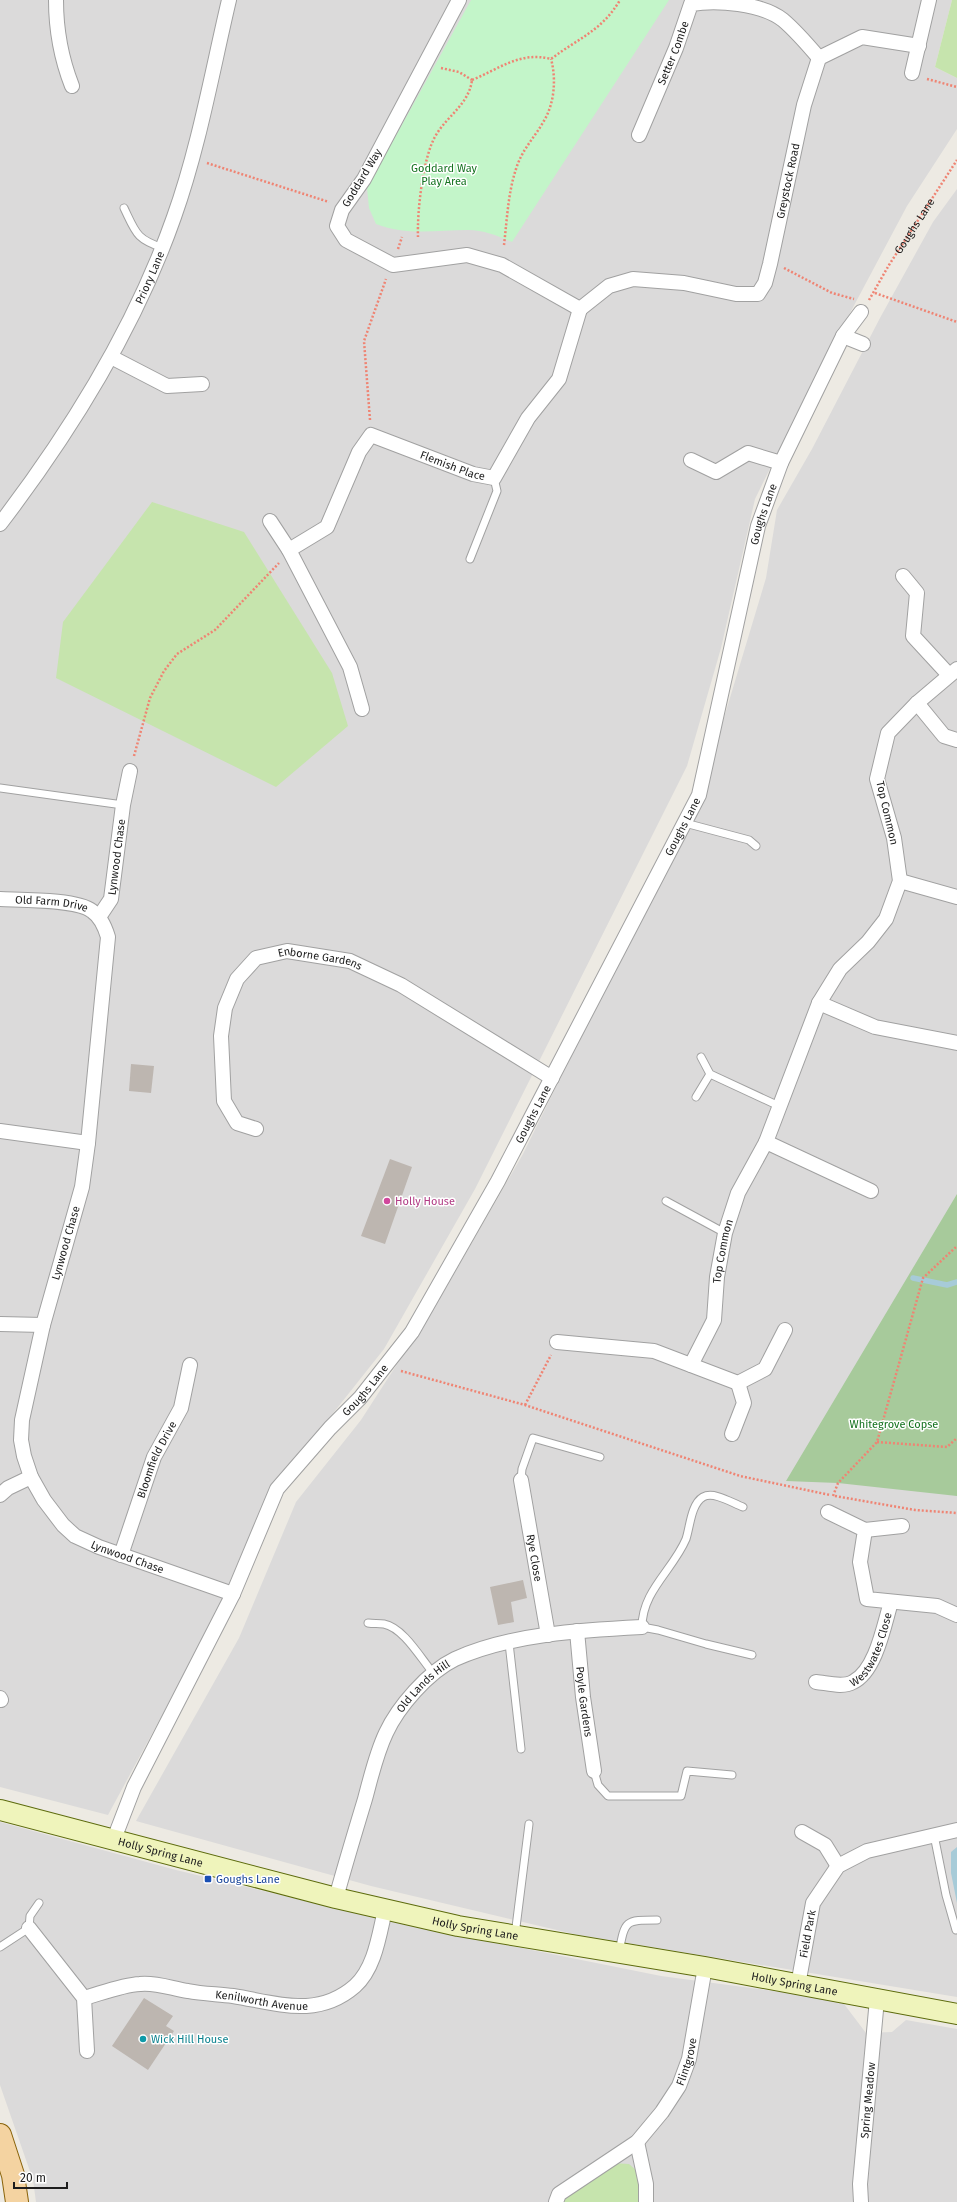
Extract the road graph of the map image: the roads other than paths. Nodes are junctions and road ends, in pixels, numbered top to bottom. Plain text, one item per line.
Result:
1 (56, 0) edge
2 (229, 0) edge
3 (459, 0) edge
4 (930, 0) edge
5 (728, 1) edge
6 (919, 46) junction
7 (820, 58) junction
8 (912, 73) road end
9 (72, 86) dead end
10 (639, 135) dead end
11 (124, 208) dead end
12 (163, 248) junction
13 (859, 307) road end
14 (580, 309) junction
15 (843, 336) junction
16 (863, 344) dead end
17 (112, 357) junction
18 (202, 384) dead end
19 (691, 460) dead end
20 (781, 463) junction
21 (494, 478) junction
22 (270, 521) dead end
23 (0, 524) edge
24 (289, 550) junction
25 (470, 559) dead end
26 (903, 576) dead end
27 (953, 672) edge
28 (918, 703) junction
29 (362, 709) dead end
30 (957, 740) edge
31 (130, 771) road end
32 (0, 788) edge
33 (123, 805) junction
34 (685, 823) junction
35 (756, 846) dead end
36 (900, 881) junction
37 (957, 898) edge
38 (0, 899) edge
39 (99, 917) junction
40 (819, 1003) junction
41 (957, 1043) edge
42 (701, 1057) dead end
43 (710, 1074) junction
44 (552, 1078) junction
45 (696, 1097) dead end
46 (779, 1106) junction
47 (256, 1129) dead end
48 (0, 1131) edge
49 (766, 1142) junction
50 (88, 1143) junction
51 (871, 1191) dead end
52 (666, 1201) dead end
53 (725, 1233) junction
54 (0, 1324) edge
55 (43, 1325) junction
56 (785, 1330) dead end
57 (557, 1342) road end
58 (190, 1365) dead end
59 (692, 1365) junction
60 (738, 1383) junction
61 (732, 1434) dead end
62 (600, 1457) dead end
63 (31, 1477) junction
64 (521, 1480) joint
65 (0, 1495) edge
66 (743, 1507) dead end
67 (828, 1512) dead end
68 (902, 1526) dead end
69 (865, 1530) junction
70 (121, 1555) junction
71 (233, 1594) junction
72 (891, 1602) junction
73 (957, 1615) edge
74 (368, 1623) dead end
75 (642, 1627) junction
76 (577, 1631) junction
77 (548, 1635) junction
78 (509, 1643) junction
79 (752, 1655) dead end
80 (434, 1674) junction
81 (816, 1682) dead end
82 (521, 1749) dead end
83 (594, 1771) joint
84 (732, 1775) dead end
85 (0, 1810) edge
86 (529, 1824) dead end
87 (957, 1830) edge
88 (802, 1832) dead end
89 (934, 1835) junction
90 (114, 1839) junction
91 (838, 1866) junction
92 (336, 1898) junction
93 (39, 1903) dead end
94 (386, 1910) junction
95 (657, 1920) dead end
96 (29, 1928) junction
97 (956, 1930) edge
98 (515, 1937) junction
99 (0, 1947) edge
100 (618, 1954) junction
101 (705, 1967) junction
102 (798, 1985) junction
103 (84, 1998) junction
104 (877, 1999) junction
105 (957, 2014) edge
106 (87, 2051) dead end
107 (0, 2135) edge
108 (637, 2142) junction
109 (17, 2202) edge
110 (556, 2202) edge
111 (646, 2202) edge
112 (861, 2202) edge

1 - 9 street
2 - 12 street, Priory Lane
3 - 14 street, Goddard Way
4 - 6 street
5 - 7 street, Setter Combe
5 - 10 street, Setter Combe
6 - 7 street
6 - 8 street
7 - 14 street, Greystock Road
11 - 12 lane
12 - 17 street, Priory Lane
13 - 15 street, Goughs Lane
14 - 21 street, Flemish Place
15 - 16 street
15 - 20 street, Goughs Lane
17 - 18 street
17 - 23 street, Priory Lane
19 - 20 street
20 - 34 street, Goughs Lane
21 - 24 street, Flemish Place
21 - 25 lane
22 - 24 street
24 - 29 street
26 - 27 street, Top Common
27 - 28 street, Top Common
28 - 30 street
28 - 36 street, Top Common
31 - 33 street, Lynwood Chase
32 - 33 lane
33 - 39 street, Lynwood Chase
34 - 35 lane
34 - 44 street, Goughs Lane
36 - 37 street
36 - 40 street, Top Common
38 - 39 street, Old Farm Drive
39 - 50 street, Lynwood Chase
40 - 41 street
40 - 46 street, Top Common
42 - 43 lane
43 - 45 lane
43 - 46 lane
44 - 47 street, Enborne Gardens
44 - 71 street, Goughs Lane
46 - 49 street, Top Common
48 - 50 street
49 - 51 street
49 - 53 street, Top Common
50 - 55 street, Lynwood Chase
52 - 53 lane
53 - 59 street, Top Common
54 - 55 street
55 - 63 street, Lynwood Chase
56 - 60 street
57 - 59 street
58 - 70 street, Bloomfield Drive
59 - 60 street
60 - 61 street
62 - 64 lane
63 - 65 street
63 - 70 street, Lynwood Chase
64 - 77 street, Rye Close
66 - 75 lane
67 - 69 street
68 - 69 street
69 - 72 street, Westwates Close
70 - 71 street, Lynwood Chase
71 - 90 street, Goughs Lane
72 - 73 street, Westwates Close
72 - 81 street, Westwates Close
74 - 80 lane
75 - 76 street, Old Lands Hill
75 - 79 lane
76 - 77 street, Old Lands Hill
76 - 83 street, Poyle Gardens
77 - 78 street, Old Lands Hill
78 - 80 street, Old Lands Hill
78 - 82 lane
80 - 92 street, Old Lands Hill
83 - 84 lane
85 - 90 street, Holly Spring Lane
86 - 98 lane
87 - 89 street, Field Park
88 - 91 street
89 - 91 street, Field Park
89 - 97 lane
90 - 92 street, Holly Spring Lane
91 - 102 street, Field Park
92 - 94 street, Holly Spring Lane
93 - 96 lane
94 - 98 street, Holly Spring Lane
94 - 103 street, Kenilworth Avenue
95 - 100 lane
96 - 99 lane
96 - 103 street
98 - 100 street, Holly Spring Lane
100 - 101 street, Holly Spring Lane
101 - 102 street, Holly Spring Lane
101 - 108 street, Flintgrove
102 - 104 street, Holly Spring Lane
103 - 106 street
104 - 105 street, Holly Spring Lane
104 - 112 street, Spring Meadow
107 - 109 main road
108 - 110 street, Flintgrove
108 - 111 street

